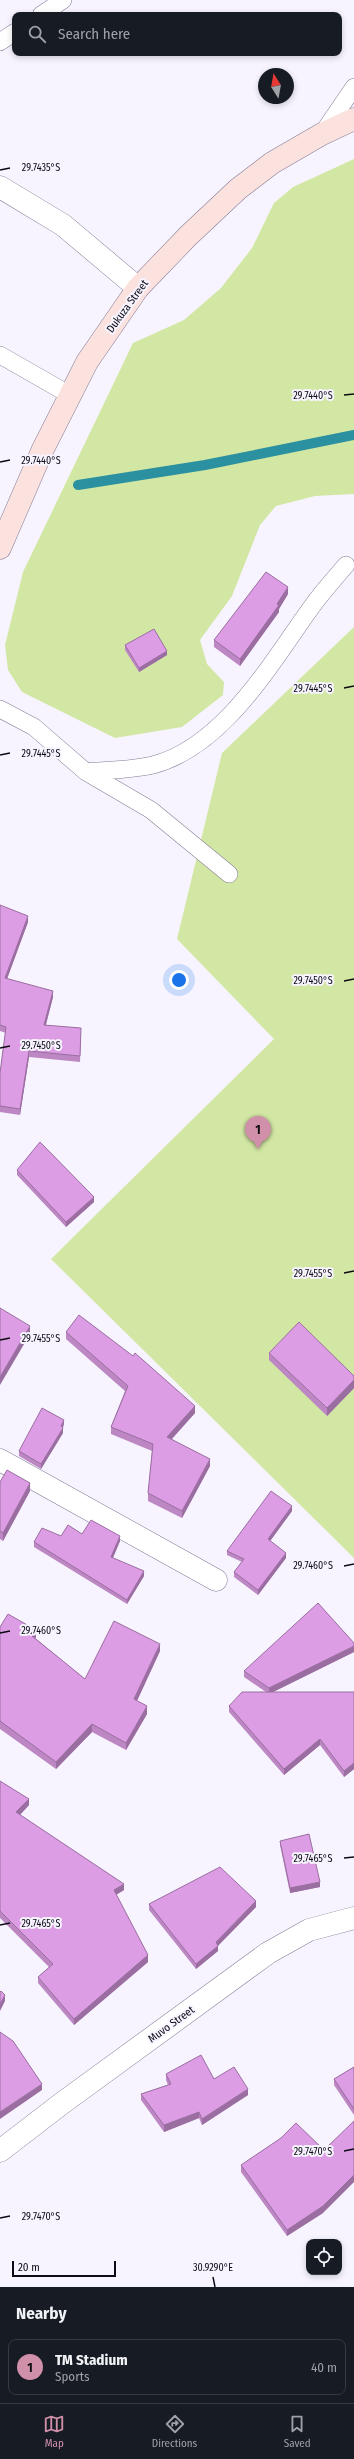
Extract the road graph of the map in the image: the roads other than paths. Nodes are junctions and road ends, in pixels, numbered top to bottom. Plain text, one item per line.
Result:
1 (62, 0) edge
2 (45, 12) edge
3 (12, 34) edge
4 (0, 42) edge
5 (354, 87) edge
6 (354, 119) edge
7 (322, 134) junction
8 (0, 187) edge
9 (138, 288) junction
10 (0, 355) edge
11 (70, 395) junction
12 (0, 548) edge
13 (346, 565) dead end
14 (0, 709) edge
15 (86, 772) junction
16 (229, 874) dead end
17 (0, 1460) edge
18 (216, 1580) dead end
19 (354, 1918) edge
20 (0, 2151) edge

1 - 2 lane
3 - 4 lane
5 - 7 lane
6 - 7 main road, Dukuza Street
7 - 9 main road, Dukuza Street
8 - 9 street
9 - 11 main road, Dukuza Street
10 - 11 lane
11 - 12 main road, Dukuza Street
13 - 15 lane
14 - 15 lane
15 - 16 lane
17 - 18 street
19 - 20 street, Muvo Street

